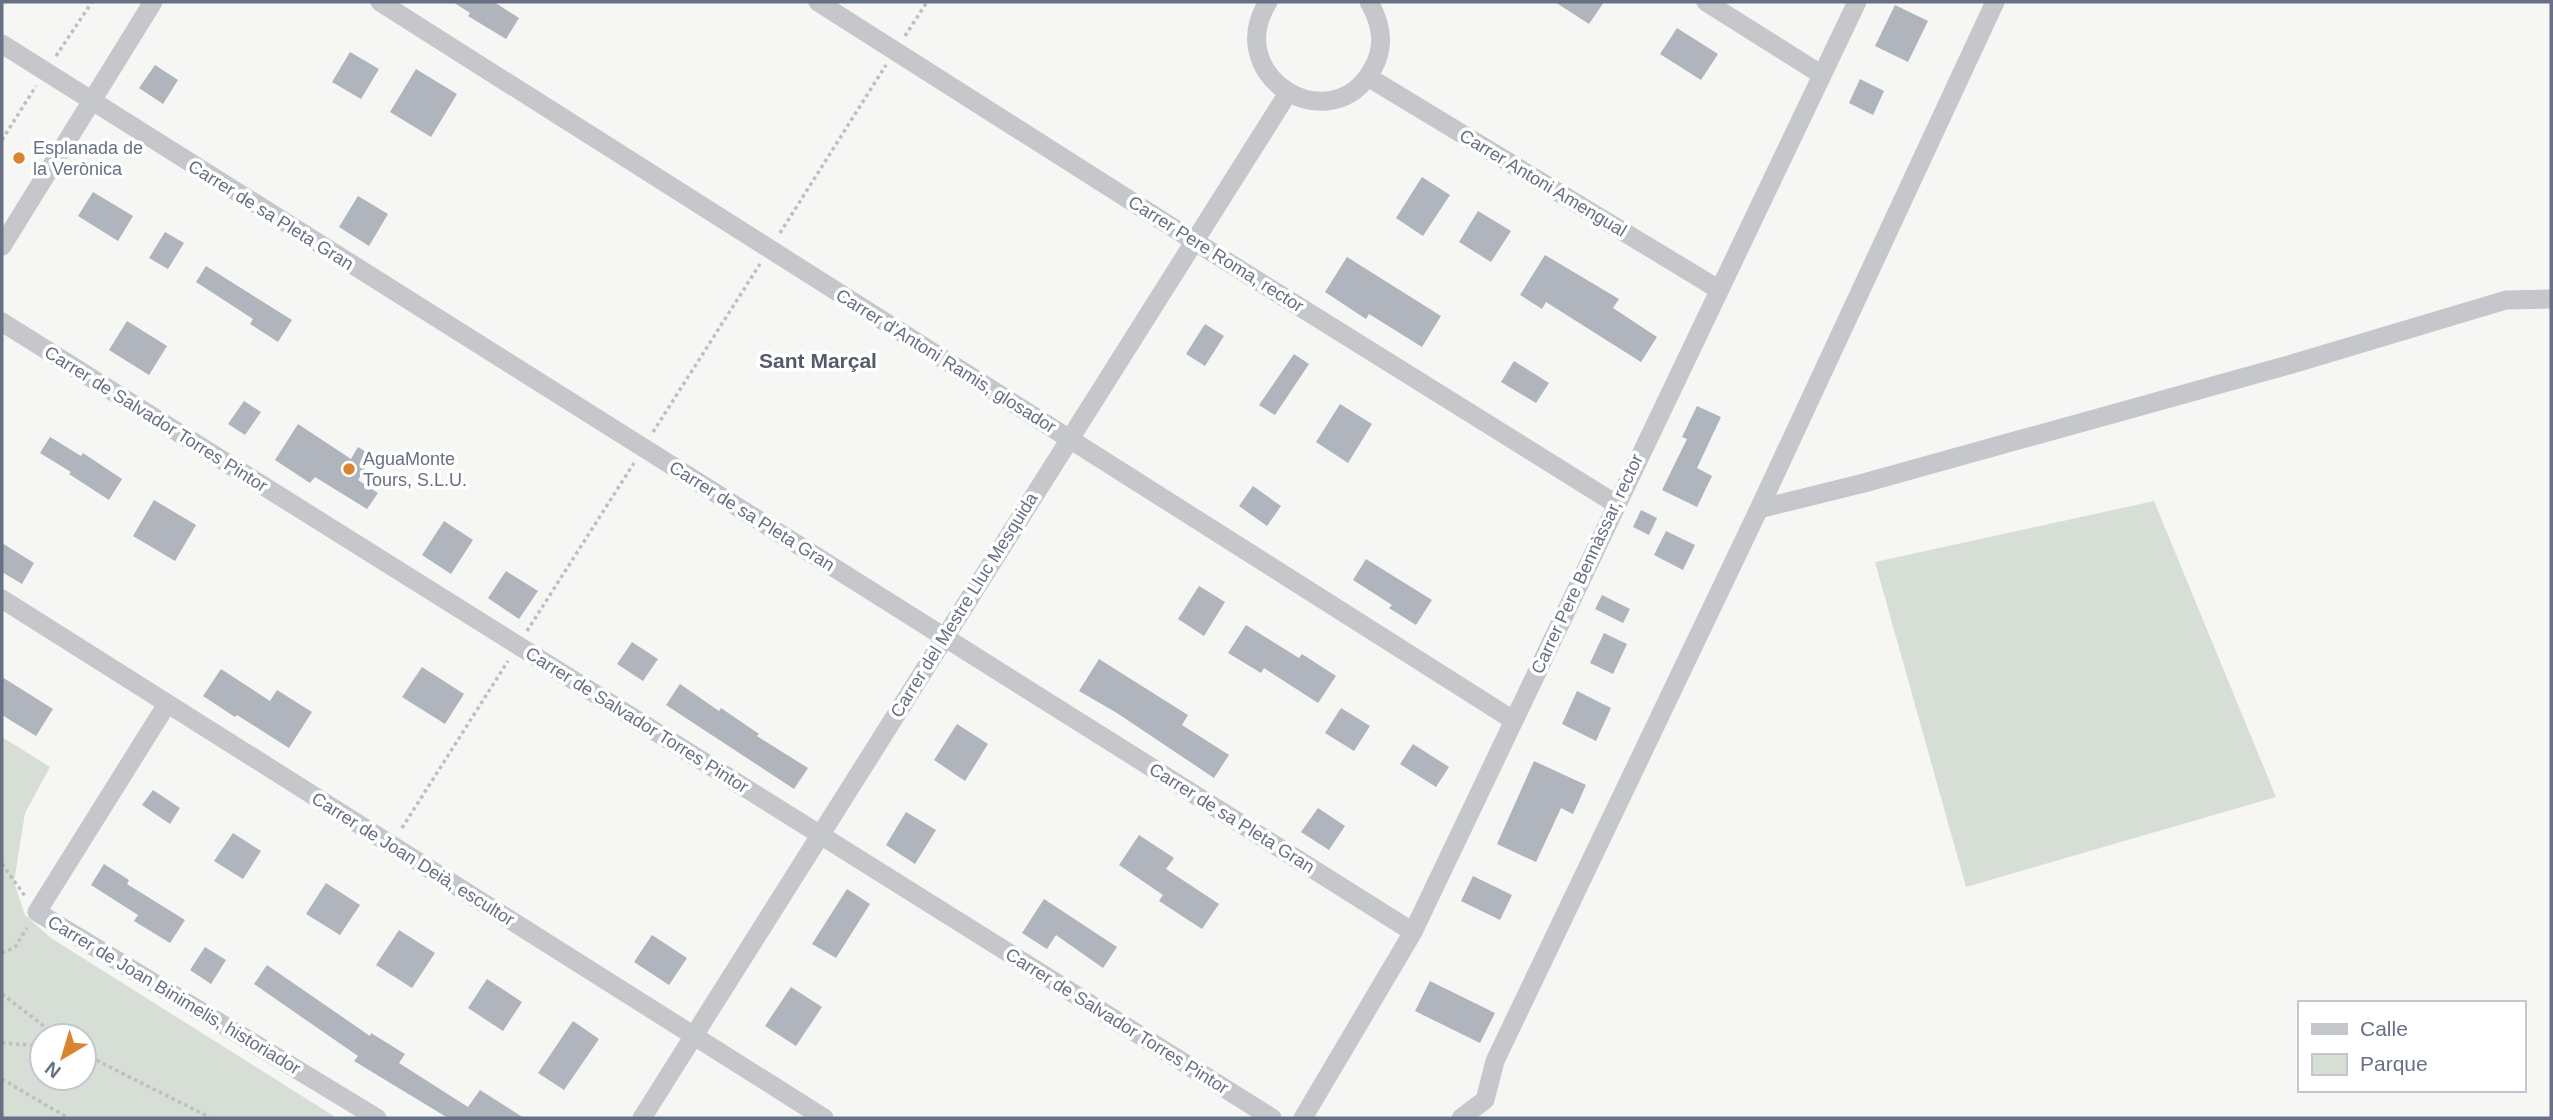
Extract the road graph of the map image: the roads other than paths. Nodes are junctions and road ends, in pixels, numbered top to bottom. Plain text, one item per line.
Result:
1 (153, 2) edge
2 (380, 2) edge
3 (818, 2) edge
4 (1267, 2) edge
5 (1369, 2) edge
6 (1706, 2) edge
7 (1857, 2) edge
8 (1995, 2) edge
9 (2, 44) edge
10 (1822, 75) junction
11 (1368, 77) junction
12 (1288, 93) junction
13 (90, 101) junction
14 (1194, 242) junction
15 (2, 246) edge
16 (1718, 289) junction
17 (2551, 299) edge
18 (2, 322) edge
19 (1069, 439) junction
20 (1616, 504) junction
21 (1759, 509) junction
22 (2, 599) edge
23 (944, 637) junction
24 (167, 704) junction
25 (1513, 720) junction
26 (820, 835) junction
27 (1413, 932) junction
28 (694, 1035) junction
29 (377, 1118) edge
30 (642, 1118) edge
31 (824, 1118) edge
32 (1272, 1118) edge
33 (1303, 1118) edge
34 (1461, 1118) edge

1 - 13 street
2 - 19 street, Carrer d'Antoni Ramis, glosador
3 - 14 street, Carrer Pere Roma, rector
4 - 12 street
5 - 11 street
6 - 10 street
7 - 10 street, Carrer Pere Bennàssar, rector
8 - 21 street
9 - 13 street, Carrer de sa Pleta Gran
10 - 16 street, Carrer Pere Bennàssar, rector
11 - 12 street
11 - 16 street, Carrer Antoni Amengual
12 - 14 street, Carrer del Mestre Lluc Mesquida
13 - 15 street
13 - 23 street, Carrer de sa Pleta Gran
14 - 19 street, Carrer del Mestre Lluc Mesquida
14 - 20 street, Carrer Pere Roma, rector
16 - 20 street, Carrer Pere Bennàssar, rector
17 - 21 street
18 - 26 street, Carrer de Salvador Torres Pintor
19 - 23 street, Carrer del Mestre Lluc Mesquida
19 - 25 street, Carrer d'Antoni Ramis, glosador
20 - 25 street, Carrer Pere Bennàssar, rector
21 - 34 street
22 - 24 street, Carrer de Joan Deià, escultor
23 - 26 street, Carrer del Mestre Lluc Mesquida
23 - 27 street, Carrer de sa Pleta Gran
24 - 28 street, Carrer de Joan Deià, escultor
24 - 29 street, Carrer de Joan Binimelis, historiador
25 - 27 street, Carrer Pere Bennàssar, rector
26 - 28 street, Carrer del Mestre Lluc Mesquida
26 - 32 street, Carrer de Salvador Torres Pintor
27 - 33 street, Carrer Pere Bennàssar, rector
28 - 30 street, Carrer del Mestre Lluc Mesquida
28 - 31 street, Carrer de Joan Deià, escultor

